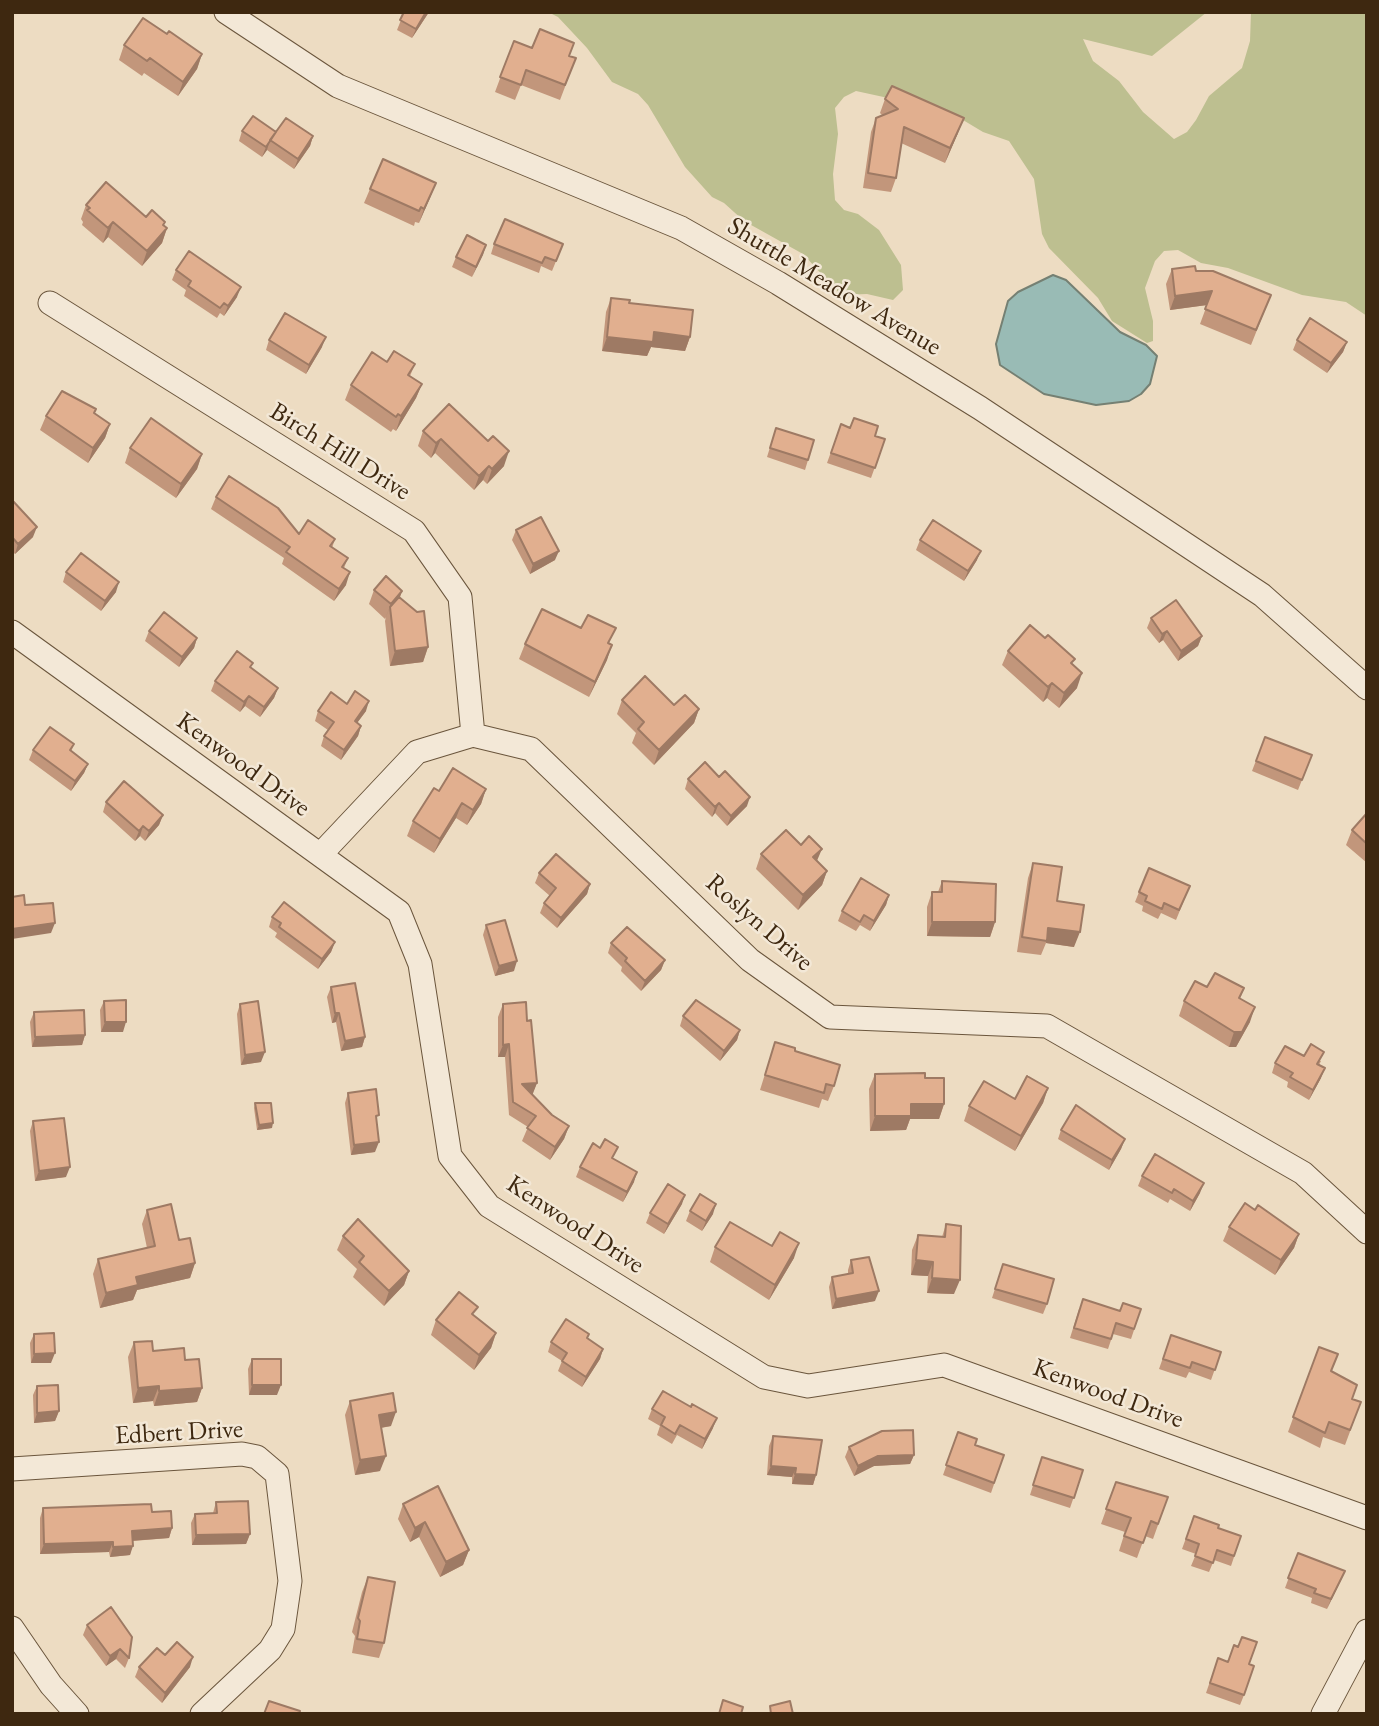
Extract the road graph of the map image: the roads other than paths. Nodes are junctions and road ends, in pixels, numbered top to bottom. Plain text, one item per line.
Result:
1 (226, 12) edge
2 (50, 303) dead end
3 (12, 632) edge
4 (1367, 688) edge
5 (473, 735) junction
6 (320, 855) junction
7 (1367, 1232) edge
8 (12, 1469) edge
9 (1367, 1518) edge
10 (1367, 1631) edge
11 (13, 1632) edge
12 (78, 1714) edge
13 (202, 1714) edge
14 (1323, 1714) edge

1 - 4 street, Shuttle Meadow Avenue
2 - 5 street, Birch Hill Drive
3 - 6 street, Kenwood Drive
5 - 6 street
5 - 7 street, Roslyn Drive
6 - 9 street, Kenwood Drive
8 - 13 street, Edbert Drive
10 - 14 street
11 - 12 street

